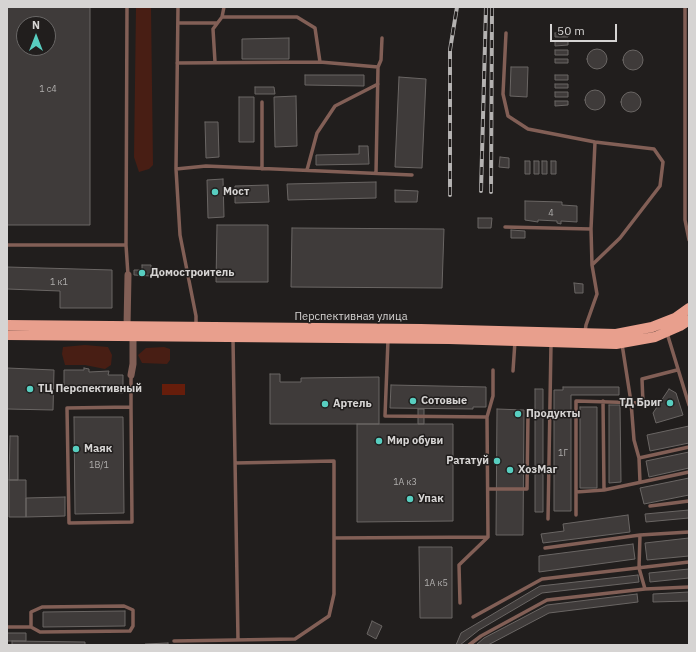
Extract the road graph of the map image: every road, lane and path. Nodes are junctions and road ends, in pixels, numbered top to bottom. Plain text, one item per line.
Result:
1 (127, 7) edge
2 (178, 7) edge
3 (224, 7) edge
4 (685, 7) edge
5 (222, 17) junction
6 (217, 23) junction
7 (178, 24) junction
8 (506, 33) dead end
9 (382, 38) dead end
10 (215, 62) junction
11 (320, 62) junction
12 (177, 63) junction
13 (378, 67) junction
14 (378, 84) junction
15 (262, 102) dead end
16 (595, 142) junction
17 (176, 169) junction
18 (262, 169) junction
19 (307, 170) junction
20 (376, 174) junction
21 (412, 175) dead end
22 (505, 227) dead end
23 (591, 229) junction
24 (689, 240) edge
25 (7, 244) edge
26 (126, 244) junction
27 (592, 265) junction
28 (128, 275) joint
29 (689, 308) edge
30 (689, 320) edge
31 (7, 325) edge
32 (126, 327) junction
33 (196, 332) junction
34 (667, 332) junction
35 (233, 333) junction
36 (515, 335) junction
37 (7, 336) edge
38 (133, 337) junction
39 (551, 337) junction
40 (585, 338) junction
41 (388, 339) junction
42 (622, 343) junction
43 (494, 370) dead end
44 (677, 370) junction
45 (513, 371) dead end
46 (131, 375) joint
47 (603, 401) junction
48 (631, 402) junction
49 (689, 405) edge
50 (131, 407) junction
51 (528, 414) dead end
52 (487, 417) junction
53 (689, 447) edge
54 (639, 458) junction
55 (235, 463) junction
56 (689, 472) edge
57 (640, 482) junction
58 (488, 489) junction
59 (604, 490) junction
60 (576, 492) junction
61 (689, 501) edge
62 (650, 506) dead end
63 (576, 515) dead end
64 (548, 519) dead end
65 (689, 532) edge
66 (640, 535) junction
67 (488, 537) junction
68 (334, 538) junction
69 (545, 548) dead end
70 (689, 562) edge
71 (639, 568) junction
72 (689, 587) edge
73 (645, 589) junction
74 (460, 603) dead end
75 (473, 617) dead end
76 (7, 627) edge
77 (31, 627) junction
78 (238, 640) junction
79 (174, 641) dead end
80 (469, 645) edge

1 - 26 lane
2 - 7 lane
3 - 5 lane
4 - 24 lane
5 - 6 lane
5 - 11 lane
6 - 7 lane
6 - 10 lane
7 - 12 lane
8 - 16 lane
9 - 13 lane
10 - 11 lane
10 - 12 lane
11 - 13 lane
12 - 17 lane
13 - 14 lane
14 - 19 lane
14 - 20 lane
15 - 18 lane
16 - 23 lane
16 - 27 lane
17 - 18 lane
17 - 33 lane
18 - 19 lane
19 - 20 lane
20 - 21 lane
22 - 23 lane
23 - 27 lane
25 - 26 lane
26 - 28 lane
27 - 40 lane
28 - 32 street
29 - 40 main road, Перспективная улица
30 - 34 main road, Перспективная улица
31 - 32 main road, Перспективная улица
32 - 33 main road, Перспективная улица
32 - 38 street
33 - 35 main road, Перспективная улица
33 - 38 main road, Перспективная улица
34 - 42 main road, Перспективная улица
34 - 44 lane
35 - 36 main road, Перспективная улица
35 - 41 main road, Перспективная улица
35 - 55 lane
36 - 39 main road, Перспективная улица
36 - 41 main road, Перспективная улица
36 - 45 lane
37 - 38 main road, Перспективная улица
38 - 46 street
39 - 40 main road, Перспективная улица
39 - 64 lane
40 - 42 main road, Перспективная улица
41 - 52 lane
42 - 48 lane
43 - 52 lane
44 - 48 lane
44 - 49 lane
46 - 50 lane
47 - 48 lane
47 - 59 lane
47 - 60 lane
48 - 54 lane
50 - 50 lane
51 - 58 lane
52 - 58 lane
53 - 54 lane
54 - 57 lane
55 - 68 lane
55 - 78 lane
56 - 57 lane
57 - 59 lane
58 - 67 lane
59 - 60 lane
60 - 63 lane
61 - 62 lane
65 - 66 lane
66 - 69 lane
66 - 71 lane
67 - 68 lane
67 - 74 lane
68 - 78 lane
70 - 71 lane
71 - 73 lane
71 - 75 lane
72 - 73 lane
73 - 80 lane
76 - 77 lane
77 - 77 lane
78 - 79 lane

